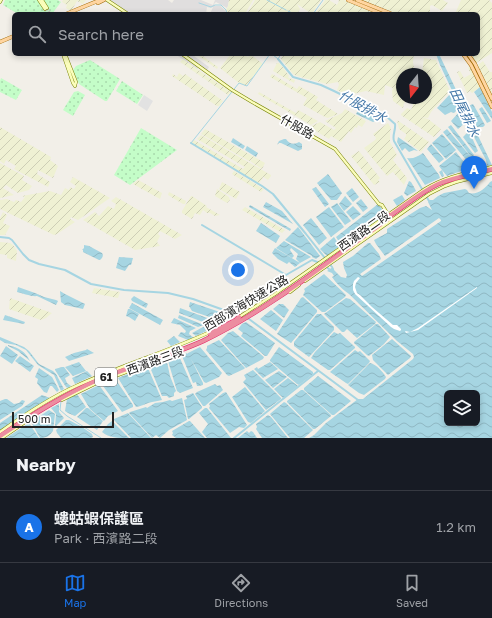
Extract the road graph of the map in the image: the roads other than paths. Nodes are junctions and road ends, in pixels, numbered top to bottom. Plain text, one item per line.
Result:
1 (40, 0) edge
2 (100, 0) edge
3 (104, 0) edge
4 (108, 0) edge
5 (348, 0) edge
6 (357, 0) edge
7 (46, 8) tunnel mouth
8 (71, 12) edge
9 (76, 12) edge
10 (125, 12) edge
11 (377, 12) edge
12 (387, 12) edge
13 (12, 36) edge
14 (0, 41) edge
15 (65, 56) edge
16 (65, 56) edge
17 (185, 56) edge
18 (464, 56) edge
19 (469, 56) edge
20 (492, 99) edge
21 (492, 107) edge
22 (492, 170) edge
23 (390, 218) junction
24 (328, 261) junction
25 (248, 315) junction
26 (242, 318) junction
27 (221, 333) junction
28 (202, 341) junction
29 (62, 396) junction
30 (1, 435) edge

1 - 7 street
2 - 8 main road
3 - 9 main road
4 - 10 street
5 - 11 main road
6 - 12 main road
13 - 14 main road
15 - 16 street
17 - 23 street, 什股路
18 - 21 main road
19 - 20 main road
22 - 23 highway, 西部濱海快速公路 / 61
23 - 24 highway, 西部濱海快速公路 / 61
24 - 25 highway, 西部濱海快速公路 / 61
24 - 25 street, 西濱路二段
24 - 25 street, 西濱路二段
25 - 26 highway, 西部濱海快速公路 / 61
26 - 27 street, 西濱路三段
26 - 28 highway, 西部濱海快速公路 / 61
26 - 29 street, 西濱路三段
26 - 29 highway, 西部濱海快速公路 / 61
27 - 28 highway
27 - 29 street, 西濱路三段
28 - 29 highway, 西部濱海快速公路 / 61
29 - 30 highway, 西部濱海快速公路 / 61

